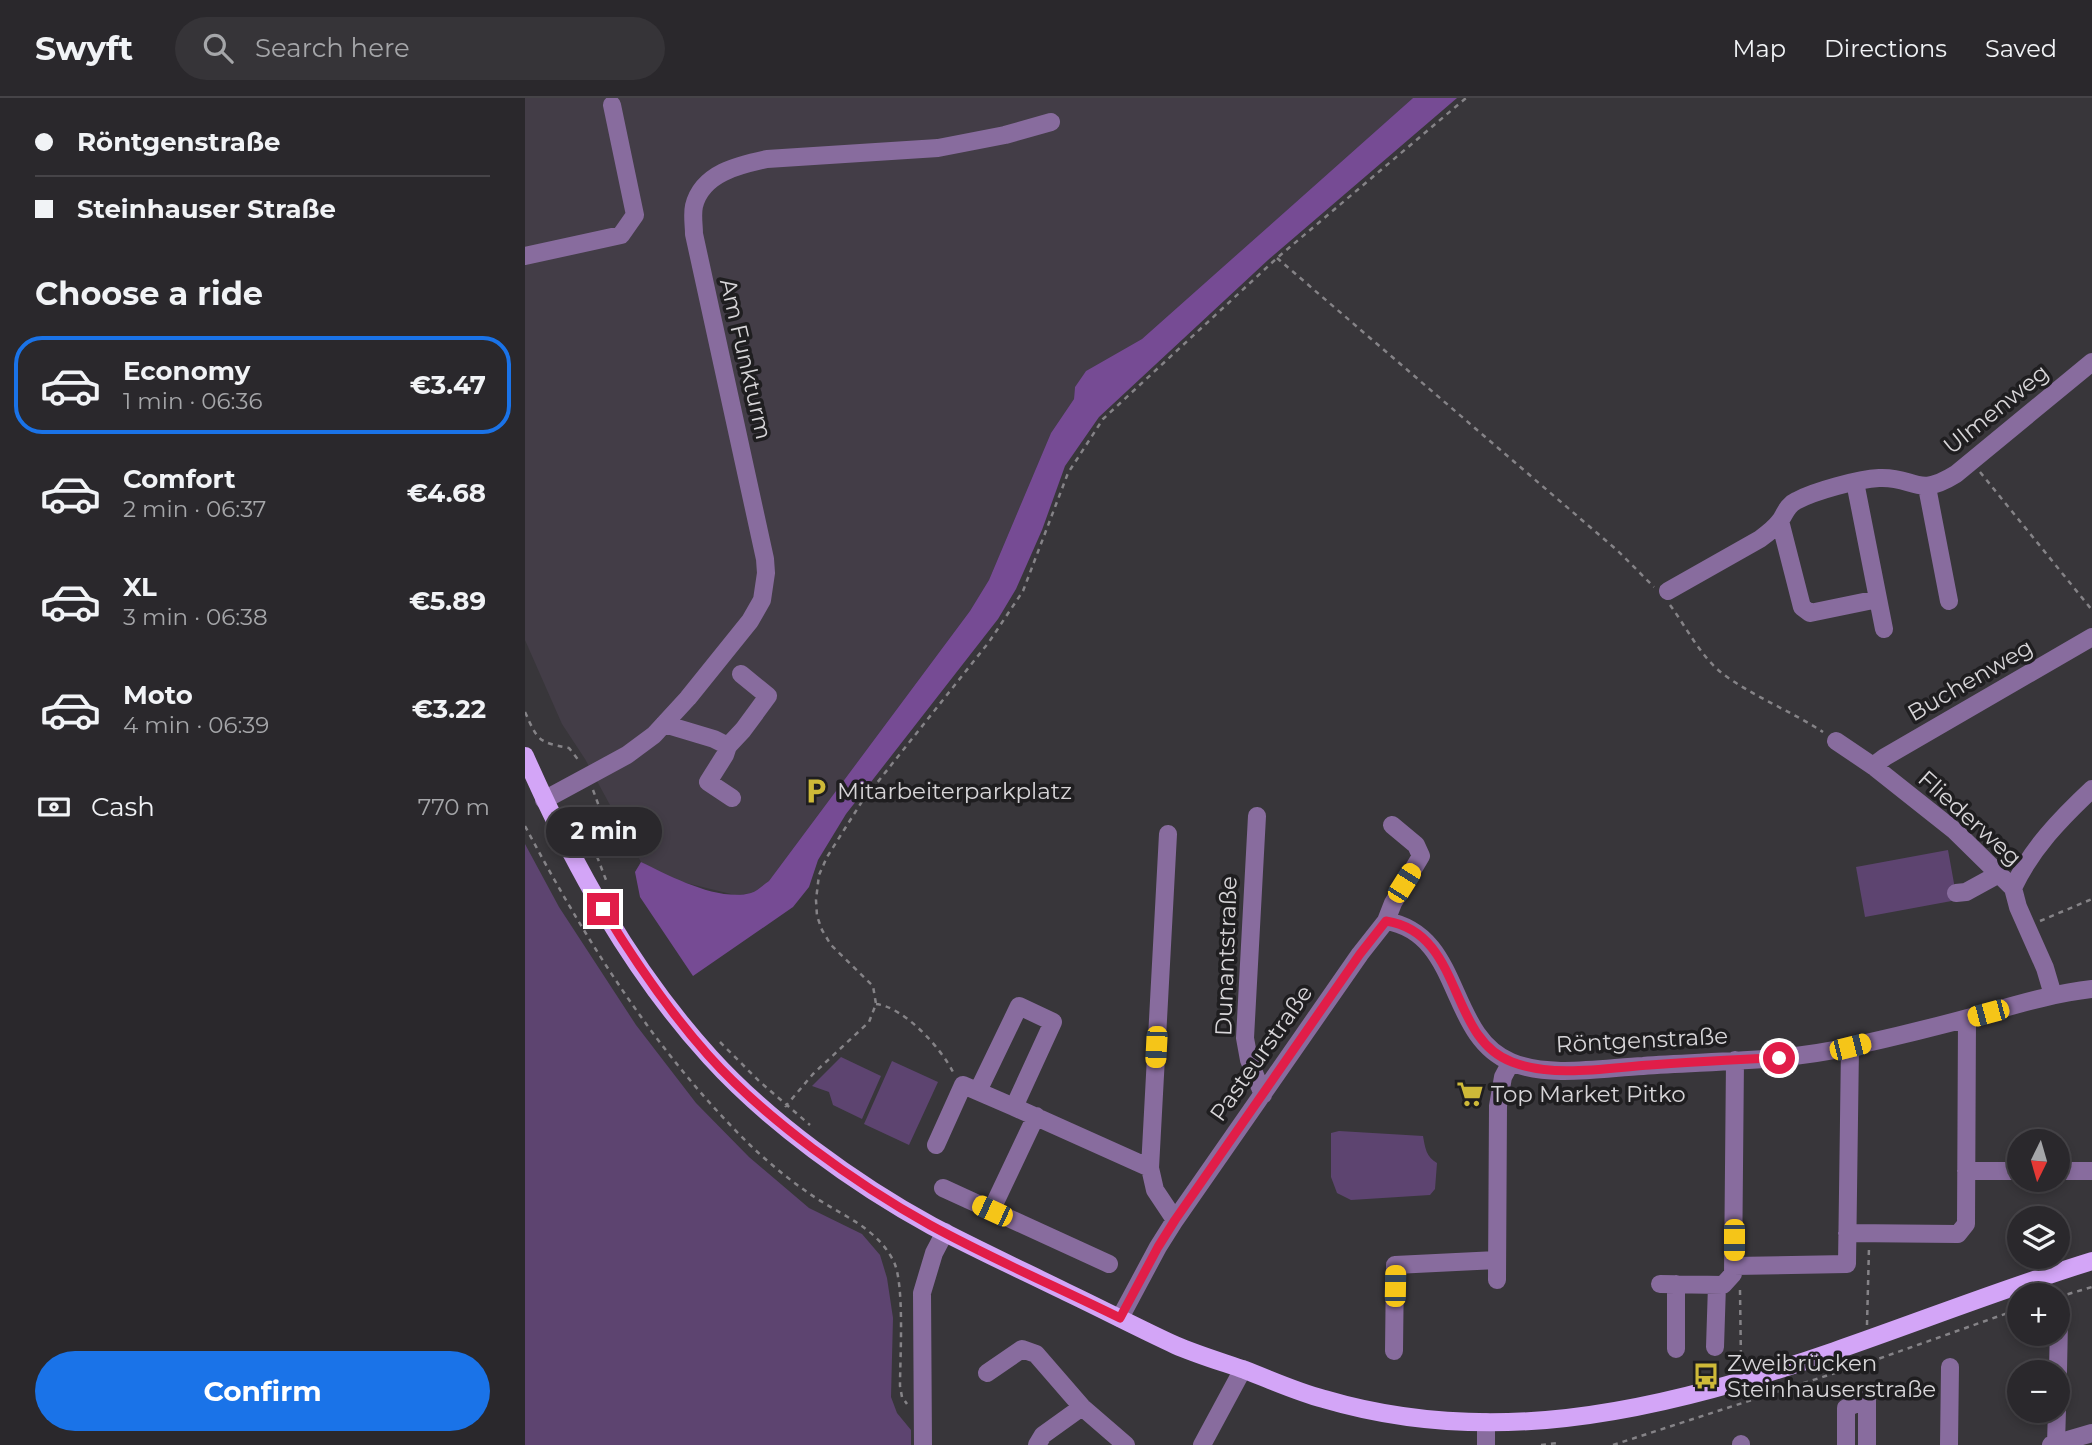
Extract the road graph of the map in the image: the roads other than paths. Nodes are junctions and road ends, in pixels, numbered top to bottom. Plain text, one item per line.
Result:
1 (612, 105) dead end
2 (1051, 122) dead end
3 (525, 256) edge
4 (2092, 362) edge
5 (1855, 482) junction
6 (1927, 487) junction
7 (1780, 521) junction
8 (1664, 594) road end
9 (1878, 599) junction
10 (1949, 601) dead end
11 (1884, 629) dead end
12 (2092, 637) edge
13 (741, 674) dead end
14 (664, 724) junction
15 (1836, 741) road end
16 (728, 746) junction
17 (525, 756) edge
18 (1873, 766) junction
19 (2092, 789) edge
20 (731, 798) dead end
21 (544, 800) junction
22 (1257, 816) dead end
23 (1392, 825) dead end
24 (1168, 835) dead end
25 (1997, 875) junction
26 (2013, 888) junction
27 (1956, 893) dead end
28 (1386, 921) junction
29 (2092, 989) edge
30 (2053, 995) junction
31 (1967, 1018) junction
32 (1850, 1047) junction
33 (1735, 1060) junction
34 (1511, 1062) junction
35 (970, 1088) junction
36 (1263, 1095) junction
37 (1014, 1107) junction
38 (1036, 1116) junction
39 (936, 1145) dead end
40 (1150, 1168) junction
41 (1966, 1171) junction
42 (2007, 1171) edge
43 (2070, 1171) edge
44 (2092, 1171) edge
45 (943, 1188) dead end
46 (992, 1211) junction
47 (1175, 1220) junction
48 (945, 1232) junction
49 (1847, 1233) junction
50 (1497, 1260) junction
51 (2092, 1261) edge
52 (1108, 1265) dead end
53 (1733, 1270) junction
54 (1497, 1280) dead end
55 (1717, 1285) junction
56 (1120, 1318) junction
57 (1715, 1347) dead end
58 (1676, 1349) dead end
59 (1394, 1351) dead end
60 (1950, 1367) dead end
61 (1243, 1369) junction
62 (987, 1373) dead end
63 (1082, 1407) junction
64 (1486, 1422) junction
65 (2056, 1423) edge
66 (2092, 1433) edge
67 (2054, 1444) edge
68 (923, 1445) edge
69 (1037, 1445) edge
70 (1126, 1445) edge
71 (1202, 1445) edge
72 (1486, 1445) edge
73 (1846, 1445) edge
74 (1867, 1445) edge
75 (1949, 1445) edge

1 - 3 street
2 - 14 street, Am Funkturm
4 - 6 street, Ulmenweg
5 - 6 street
5 - 7 street
5 - 9 street
6 - 10 street
7 - 8 street
7 - 9 street
9 - 11 street
12 - 18 street, Buchenweg
13 - 16 street
14 - 16 street
14 - 21 street, Am Funkturm
15 - 18 street, Fliederweg
16 - 20 street
17 - 21 main road
18 - 25 street, Fliederweg
19 - 26 street
21 - 48 main road
22 - 36 street, Dunantstraße
23 - 28 street, Pasteurstraße
24 - 40 street
25 - 26 street, Fliederweg
25 - 27 street
26 - 30 street, Fliederweg
28 - 34 street, Röntgenstraße
28 - 36 street, Pasteurstraße
29 - 30 street, Röntgenstraße
30 - 31 street, Röntgenstraße
31 - 32 street, Röntgenstraße
31 - 41 street
32 - 33 street, Röntgenstraße
32 - 49 street
33 - 34 street, Röntgenstraße
33 - 53 street
34 - 50 street
35 - 37 street
35 - 37 street
35 - 39 street
36 - 47 street, Pasteurstraße
37 - 38 street
38 - 40 street
38 - 46 street
40 - 47 street
41 - 42 street
41 - 49 street
43 - 44 street
45 - 46 street
46 - 52 street
47 - 56 street, Pasteurstraße
48 - 56 main road
48 - 68 street
49 - 53 street
50 - 54 street
50 - 59 street
51 - 64 main road
53 - 55 street
55 - 57 street
55 - 58 street
56 - 61 main road
60 - 75 street
61 - 64 main road
61 - 71 street
62 - 63 street
63 - 69 street
63 - 70 street
64 - 72 street
65 - 67 street
66 - 67 street
73 - 74 street

